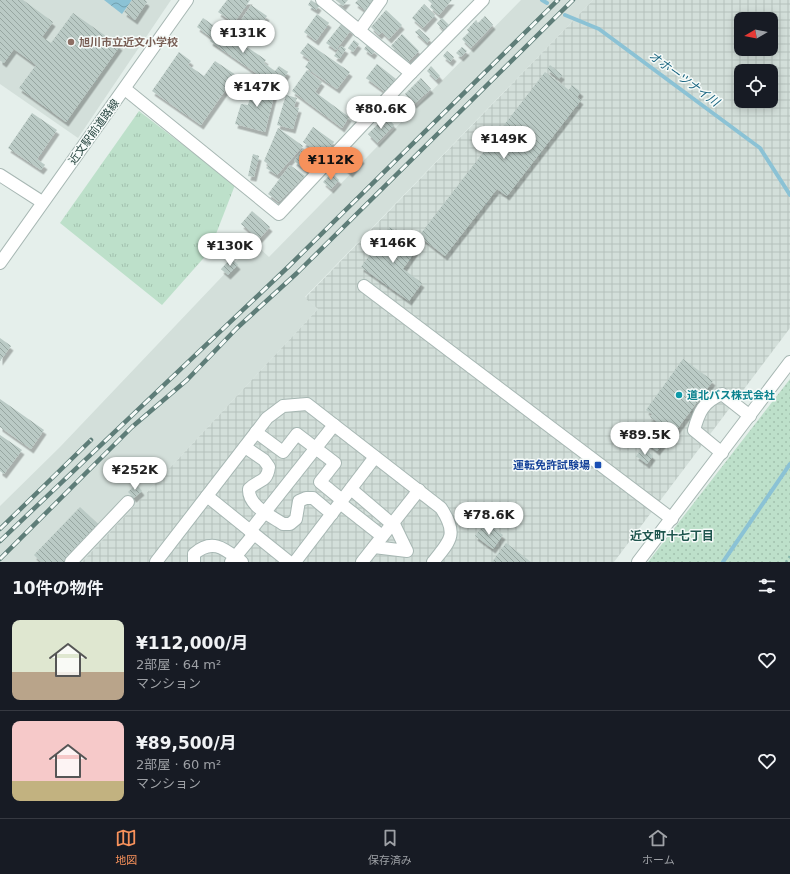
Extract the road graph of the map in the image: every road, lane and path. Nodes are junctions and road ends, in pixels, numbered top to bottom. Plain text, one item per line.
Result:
1 (187, 0) edge
2 (322, 0) edge
3 (381, 0) edge
4 (483, 0) edge
5 (359, 31) junction
6 (411, 73) junction
7 (125, 89) junction
8 (0, 175) edge
9 (42, 202) junction
10 (0, 263) edge
11 (364, 286) dead end
12 (790, 362) edge
13 (750, 416) junction
14 (334, 425) junction
15 (256, 432) junction
16 (245, 446) junction
17 (315, 448) junction
18 (722, 453) junction
19 (375, 457) junction
20 (351, 489) junction
21 (419, 490) junction
22 (207, 496) junction
23 (128, 502) dead end
24 (341, 502) junction
25 (265, 511) junction
26 (332, 514) junction
27 (672, 519) junction
28 (393, 523) junction
29 (252, 532) junction
30 (382, 536) junction
31 (374, 547) junction
32 (790, 556) edge
33 (236, 560) edge
34 (71, 562) edge
35 (156, 562) edge
36 (194, 562) edge
37 (289, 562) edge
38 (295, 562) edge
39 (362, 562) edge
40 (433, 562) edge
41 (638, 562) edge
42 (786, 562) edge

1 - 7 street, 近文駅前道路線
2 - 5 street
3 - 5 street
4 - 6 street
5 - 6 street
6 - 7 street
7 - 9 street, 近文駅前道路線
8 - 9 street
9 - 10 street, 近文駅前道路線
11 - 27 street
12 - 13 street
13 - 18 street
13 - 18 street
14 - 15 street
14 - 17 street
14 - 19 street
15 - 16 street
15 - 17 street
16 - 22 street
16 - 25 street
17 - 24 street
17 - 25 street
18 - 27 street
19 - 20 street
19 - 21 street
20 - 24 street
20 - 28 street
21 - 28 street
21 - 40 street
22 - 29 street
22 - 35 street
23 - 34 street
24 - 26 street
24 - 30 street
25 - 26 street
25 - 29 street
26 - 38 street
27 - 41 street
28 - 30 street
28 - 31 street
29 - 33 street
29 - 37 street
30 - 31 street
31 - 39 street
32 - 42 path
33 - 36 street

